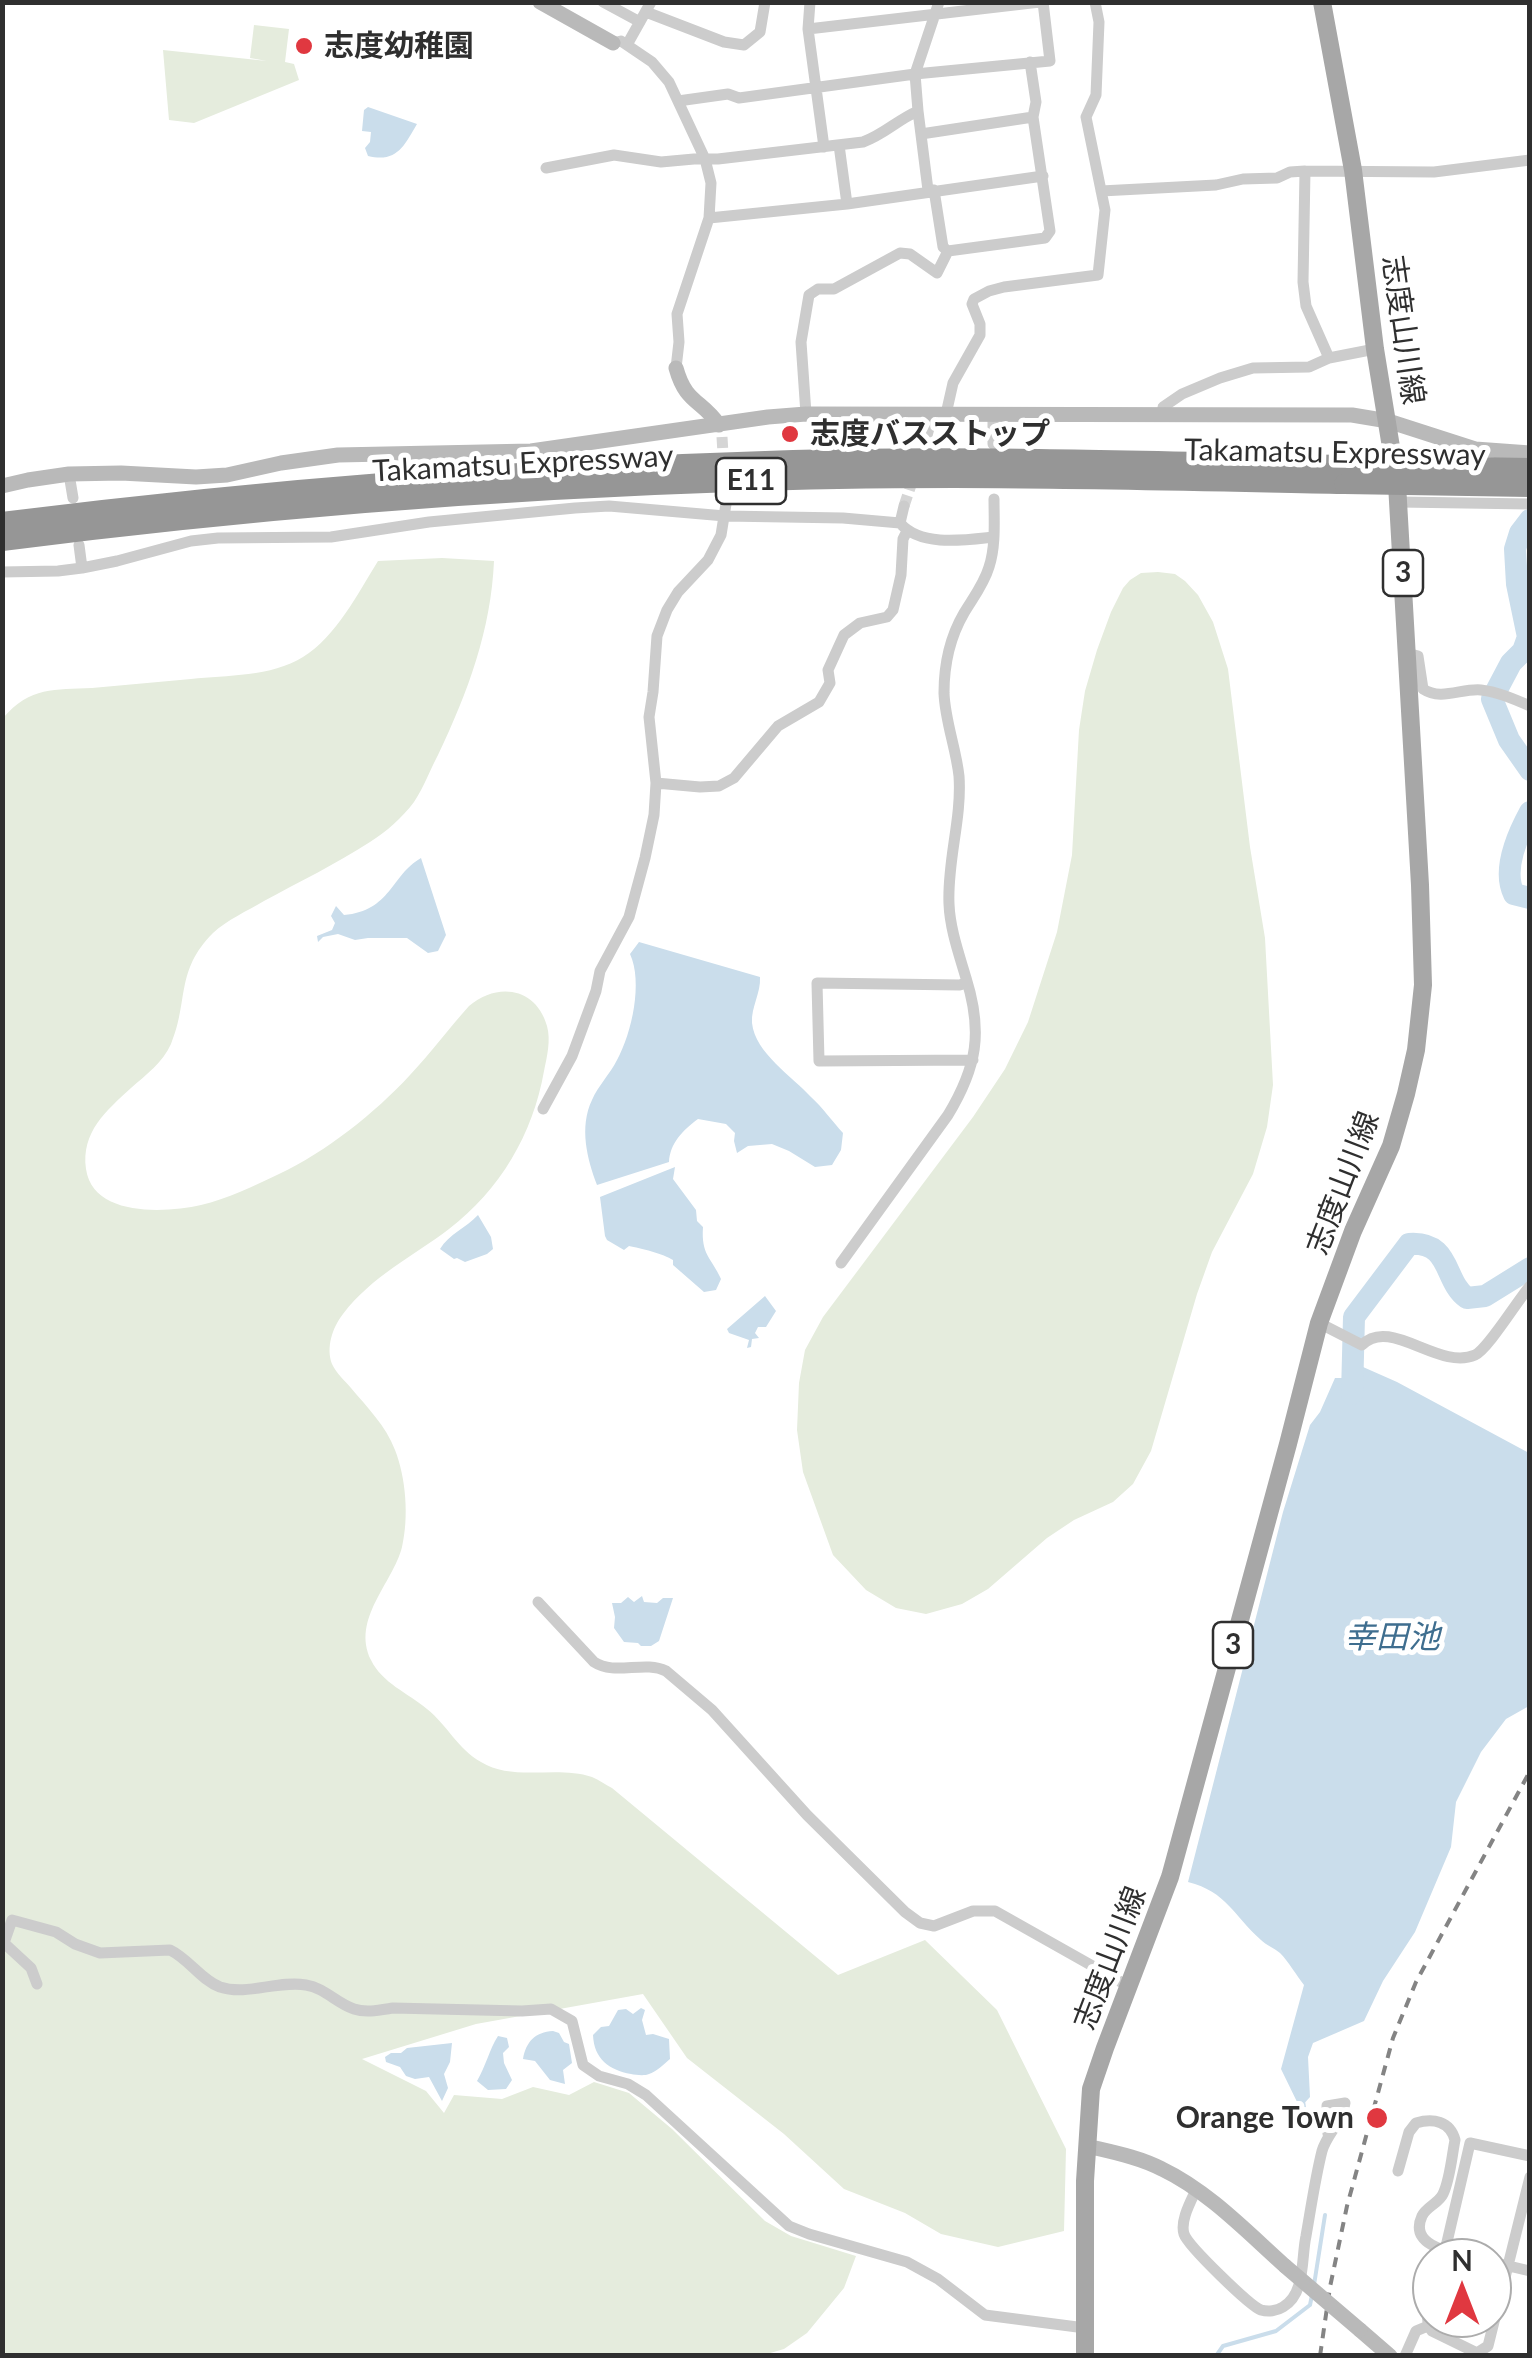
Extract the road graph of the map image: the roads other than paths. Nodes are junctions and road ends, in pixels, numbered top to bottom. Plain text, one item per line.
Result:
1 (540, 2) edge
2 (604, 2) edge
3 (766, 2) edge
4 (810, 2) edge
5 (1042, 2) edge
6 (1094, 2) edge
7 (1322, 2) edge
8 (937, 9) edge
9 (646, 12) edge
10 (808, 29) junction
11 (620, 43) junction
12 (1030, 62) junction
13 (915, 74) junction
14 (816, 88) junction
15 (678, 102) junction
16 (918, 111) junction
17 (1033, 117) junction
18 (921, 134) junction
19 (839, 146) junction
20 (824, 148) junction
21 (706, 159) junction
22 (1530, 160) edge
23 (546, 168) dead end
24 (1353, 170) junction
25 (1305, 171) junction
26 (1044, 176) junction
27 (932, 190) junction
28 (1101, 191) junction
29 (846, 204) junction
30 (709, 218) junction
31 (948, 251) junction
32 (1375, 349) junction
33 (1329, 358) junction
34 (676, 368) joint
35 (806, 414) junction
36 (939, 414) junction
37 (992, 414) junction
38 (1163, 415) junction
39 (1388, 422) junction
40 (720, 431) junction
41 (926, 440) dead end
42 (993, 444) dead end
43 (1530, 453) edge
44 (1530, 468) edge
45 (69, 474) junction
46 (1344, 475) junction
47 (2, 486) edge
48 (1530, 486) edge
49 (74, 498) dead end
50 (994, 498) dead end
51 (1398, 502) junction
52 (1530, 504) edge
53 (904, 506) tunnel mouth
54 (726, 510) junction
55 (2, 522) edge
56 (904, 527) junction
57 (993, 537) junction
58 (2, 542) edge
59 (79, 545) dead end
60 (82, 568) junction
61 (2, 572) edge
62 (1407, 653) junction
63 (1530, 706) edge
64 (656, 783) junction
65 (967, 982) junction
66 (973, 1060) junction
67 (543, 1109) dead end
68 (841, 1262) dead end
69 (1530, 1286) edge
70 (1319, 1324) junction
71 (538, 1602) dead end
72 (37, 1984) dead end
73 (1128, 1986) junction
74 (1328, 2134) dead end
75 (1087, 2146) junction
76 (1530, 2156) edge
77 (1398, 2171) dead end
78 (1530, 2177) edge
79 (1196, 2190) junction
80 (1422, 2238) edge
81 (1448, 2238) edge
82 (1512, 2250) edge
83 (1085, 2328) junction
84 (1446, 2338) edge
85 (1490, 2338) edge
86 (1086, 2356) edge
87 (1390, 2356) edge

1 - 11 street
2 - 9 street
3 - 9 street
4 - 10 street
5 - 8 street
5 - 12 street
6 - 28 street
7 - 24 main road, 志度山川線 / 3
8 - 10 street
8 - 13 street
9 - 11 street
10 - 14 street
11 - 15 street
12 - 13 street
12 - 17 street
13 - 14 street
13 - 16 street
14 - 15 street
14 - 20 street
15 - 21 street
16 - 18 street
16 - 19 street
17 - 18 street
17 - 26 street
18 - 27 street
19 - 20 street
19 - 29 street
20 - 21 street
21 - 23 street
21 - 30 street
22 - 24 street
24 - 25 street
24 - 32 main road, 志度山川線 / 3
25 - 28 street
25 - 33 street
26 - 27 street
26 - 31 street
27 - 29 street
27 - 31 street
28 - 36 street
29 - 30 street
30 - 34 street
31 - 35 street
32 - 33 street
32 - 39 main road, 志度山川線 / 3
33 - 38 street
34 - 40 street
35 - 36 street
35 - 40 street
36 - 37 street
36 - 41 street
37 - 38 street
37 - 42 street
38 - 39 street
39 - 43 street
39 - 51 main road, 志度山川線 / 3
40 - 45 street
44 - 46 highway, Takamatsu Expressway / E11, bridge
45 - 47 street
45 - 49 street
46 - 48 highway, Takamatsu Expressway / E11, bridge
46 - 55 highway, Takamatsu Expressway / E11
46 - 58 highway, Takamatsu Expressway / E11
50 - 57 street
51 - 52 street
51 - 62 main road, 志度山川線 / 3
53 - 56 street
54 - 56 street
54 - 60 street
54 - 64 street
56 - 57 street
56 - 64 street
57 - 65 street
59 - 60 street
60 - 61 street
62 - 63 street
62 - 70 main road, 志度山川線 / 3
64 - 67 street
65 - 66 street
65 - 66 street
66 - 68 street
69 - 70 street
70 - 73 main road, 志度山川線 / 3
71 - 73 street
72 - 83 street
73 - 75 main road, 志度山川線 / 3
74 - 79 street
75 - 79 street
75 - 83 main road, 志度山川線 / 3
76 - 81 street
77 - 80 street
78 - 82 street
79 - 87 street, bridge
83 - 86 main road, 志度山川線 / 3
84 - 85 street

